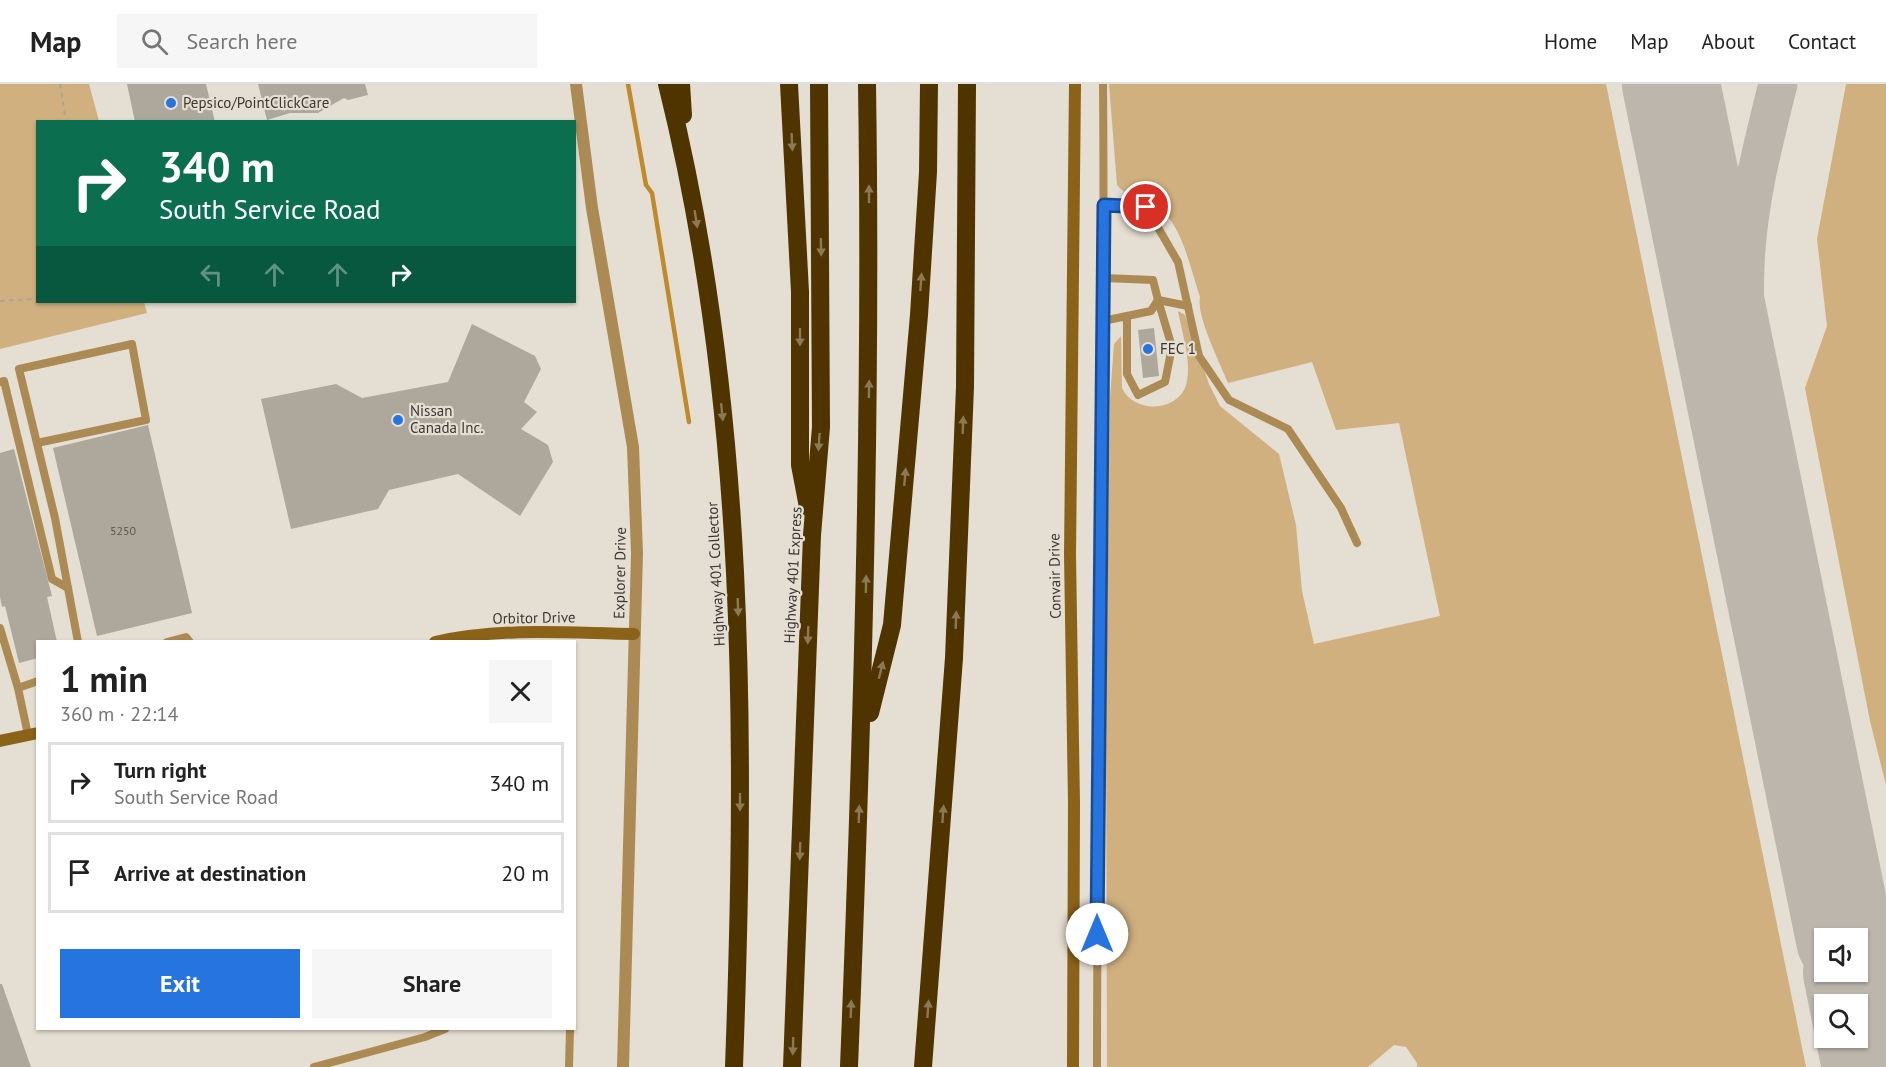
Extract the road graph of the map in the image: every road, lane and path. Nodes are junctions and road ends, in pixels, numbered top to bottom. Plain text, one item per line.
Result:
1 (60, 84) edge
2 (576, 84) edge
3 (667, 84) edge
4 (681, 84) edge
5 (789, 84) edge
6 (819, 84) edge
7 (867, 84) edge
8 (929, 84) edge
9 (968, 84) edge
10 (1075, 84) edge
11 (1103, 84) edge
12 (66, 120) edge
13 (686, 162) junction
14 (1104, 205) junction
15 (1104, 278) junction
16 (36, 298) edge
17 (1158, 300) junction
18 (0, 301) edge
19 (1188, 306) junction
20 (1127, 316) junction
21 (1103, 321) junction
22 (0, 382) edge
23 (37, 443) junction
24 (812, 535) junction
25 (1357, 543) dead end
26 (68, 588) junction
27 (0, 628) edge
28 (634, 634) junction
29 (78, 640) edge
30 (175, 640) edge
31 (188, 640) edge
32 (444, 640) edge
33 (36, 682) edge
34 (18, 688) junction
35 (33, 734) edge
36 (0, 741) edge
37 (862, 747) junction
38 (442, 1030) edge
39 (570, 1030) edge
40 (314, 1067) edge
41 (570, 1067) edge
42 (623, 1067) edge
43 (734, 1067) edge
44 (792, 1067) edge
45 (849, 1067) edge
46 (923, 1067) edge
47 (1072, 1067) edge
48 (1097, 1067) edge

1 - 12 path
2 - 28 street, Explorer Drive
3 - 13 highway, Highway 401 Collector
4 - 13 highway
5 -> 24 highway
6 -> 24 highway, Highway 401 Express
37 -> 7 highway
37 -> 8 highway
46 -> 9 highway
10 - 47 street, Convair Drive
11 - 14 lane
13 -> 43 highway, Highway 401 Collector
14 - 15 lane
14 - 19 lane
15 - 17 lane
15 - 21 lane
16 - 18 path
17 - 19 lane
17 - 20 lane
17 - 20 lane
19 - 25 lane
20 - 21 lane
21 - 48 lane
22 - 26 lane
23 - 23 lane
23 - 26 lane
24 -> 44 highway, Highway 401 Express
26 - 29 lane
27 - 34 lane
28 - 32 street, Orbitor Drive
28 - 42 street, Explorer Drive
30 - 31 lane
33 - 34 lane
34 - 35 lane
35 - 36 street
45 -> 37 highway
38 - 40 lane
39 - 41 lane

